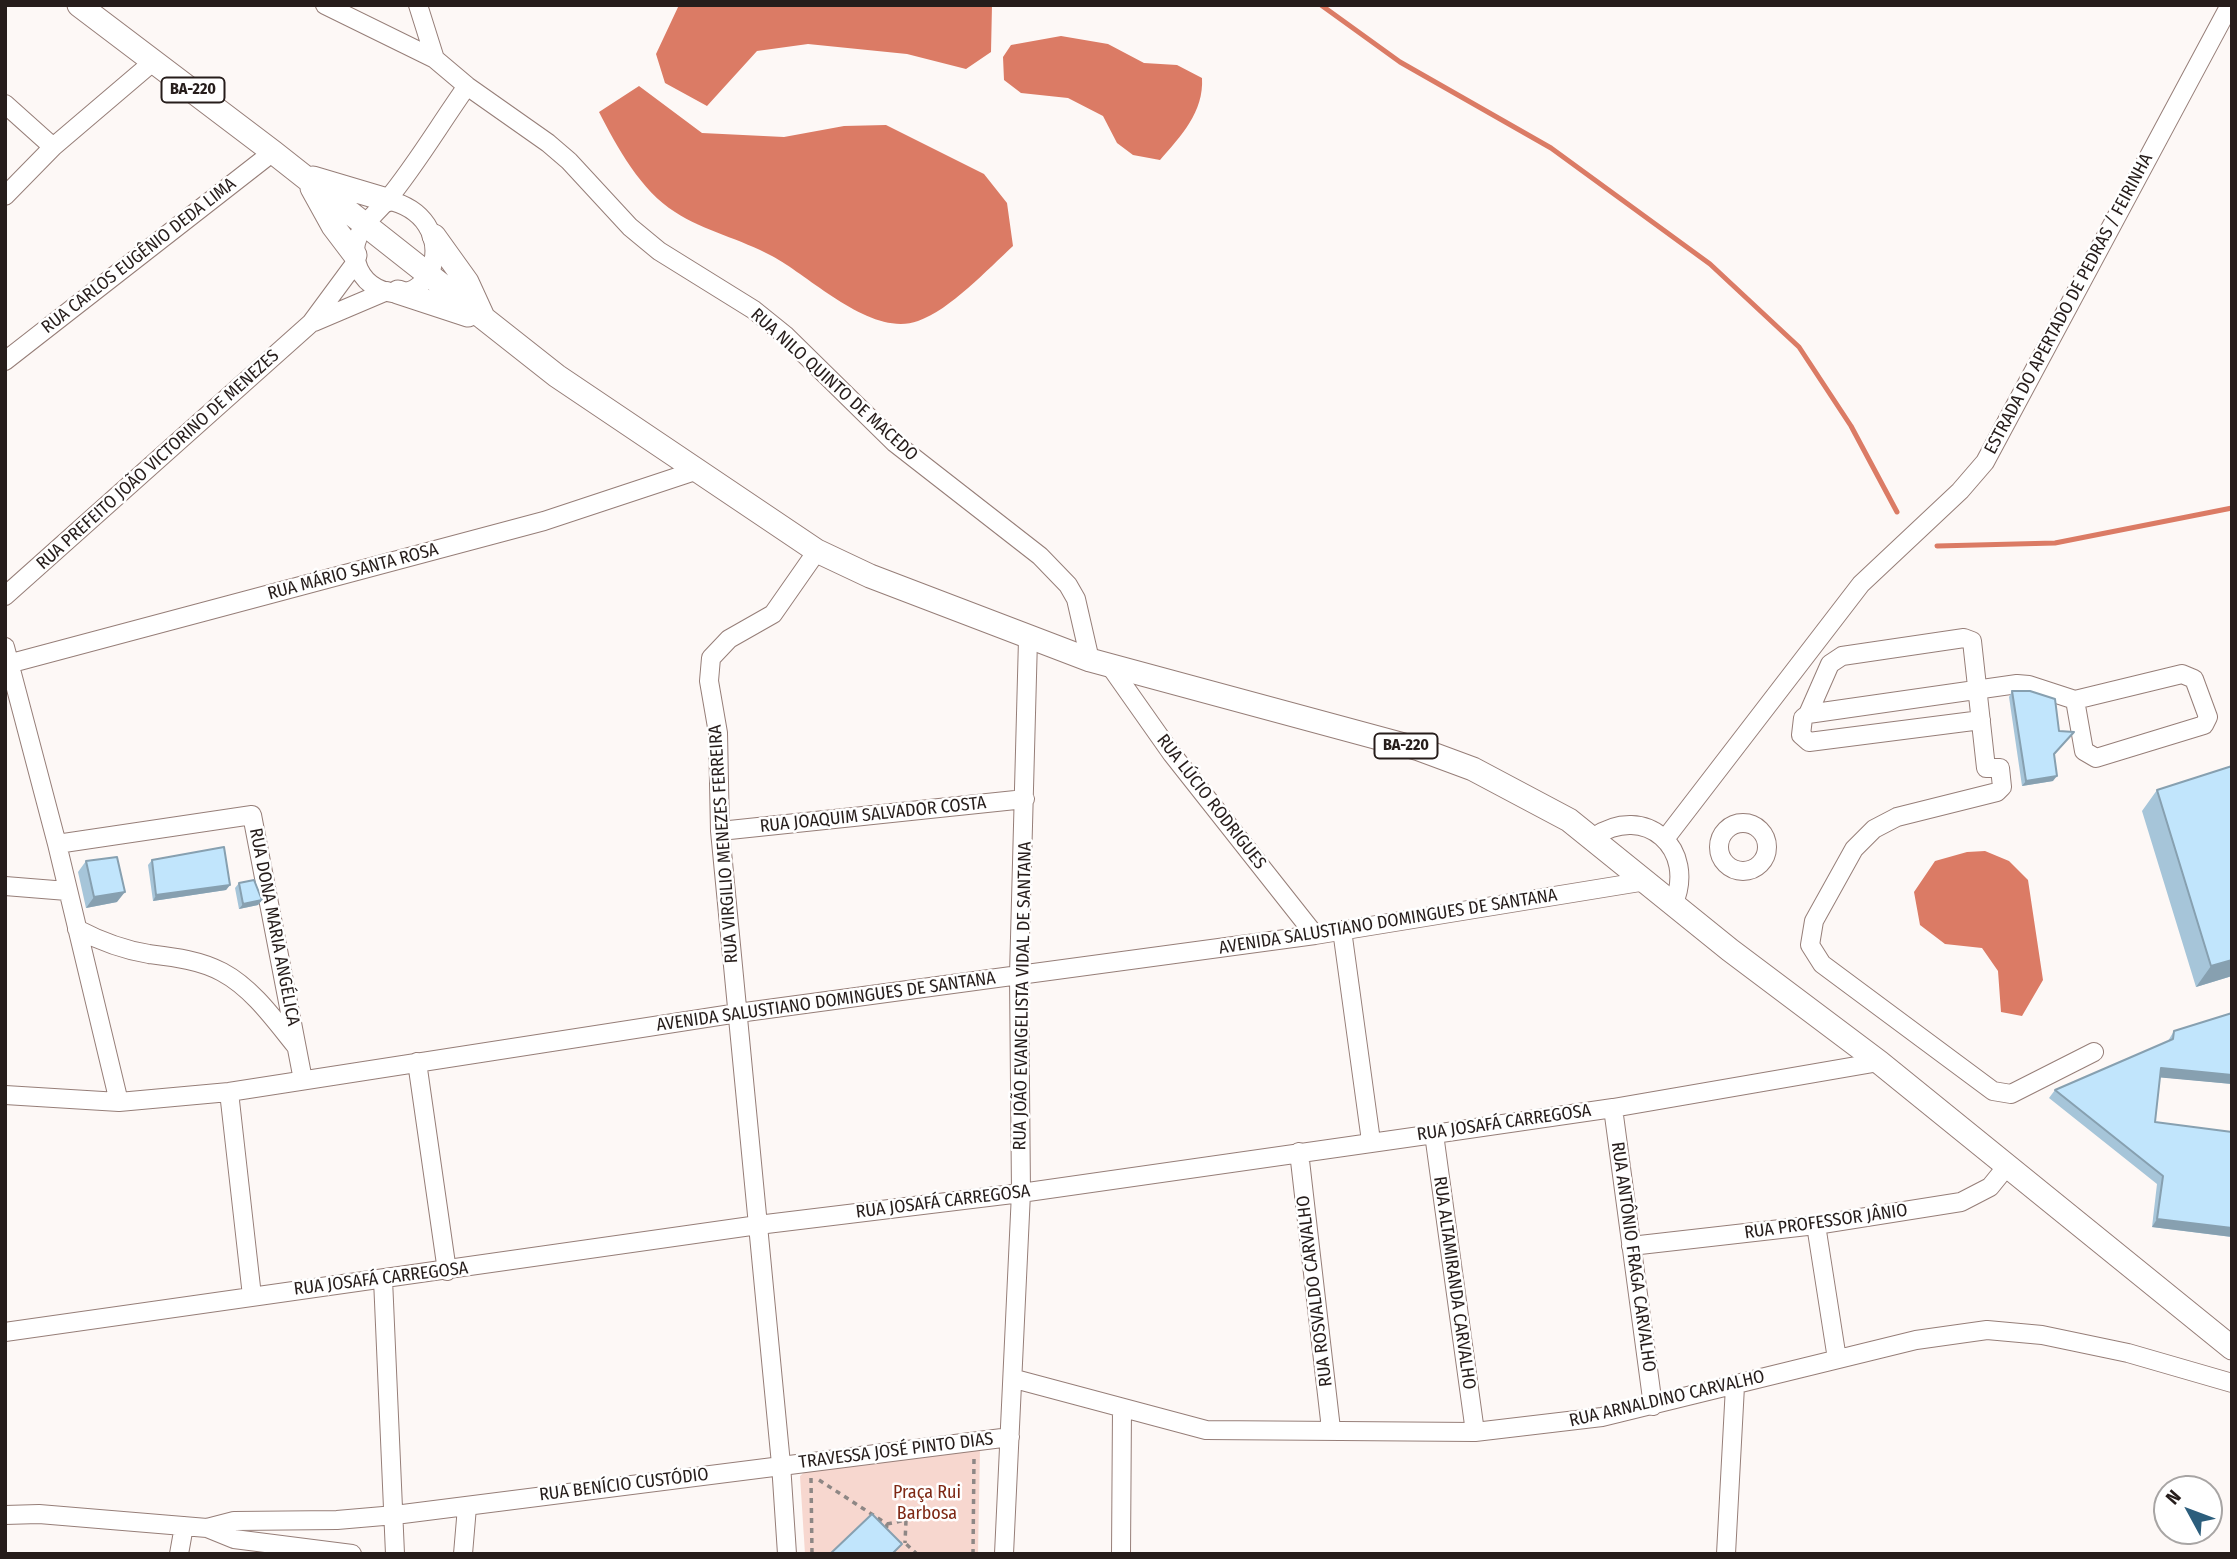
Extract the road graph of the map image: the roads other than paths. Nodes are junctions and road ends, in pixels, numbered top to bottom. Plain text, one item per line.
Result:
1 (79, 5) edge
2 (325, 5) edge
3 (418, 5) edge
4 (2230, 5) edge
5 (435, 59) junction
6 (153, 61) junction
7 (467, 86) junction
8 (5, 104) edge
9 (53, 147) junction
10 (274, 152) junction
11 (305, 176) junction
12 (5, 195) edge
13 (387, 200) junction
14 (364, 226) junction
15 (434, 236) junction
16 (356, 259) junction
17 (428, 277) junction
18 (392, 292) junction
19 (484, 320) junction
20 (310, 323) junction
21 (5, 360) edge
22 (695, 471) junction
23 (817, 551) junction
24 (5, 596) edge
25 (1028, 639) junction
26 (7, 655) edge
27 (1100, 663) junction
28 (1979, 690) junction
29 (2076, 700) junction
30 (1808, 714) junction
31 (1981, 720) junction
32 (14, 721) edge
33 (1026, 799) junction
34 (720, 831) junction
35 (1594, 838) junction
36 (1665, 839) junction
37 (57, 844) junction
38 (1646, 881) junction
39 (5, 887) edge
40 (67, 891) junction
41 (1673, 905) junction
42 (77, 929) junction
43 (1342, 930) junction
44 (1315, 934) junction
45 (1019, 975) junction
46 (738, 1013) junction
47 (297, 1048) junction
48 (2094, 1052) dead end
49 (417, 1062) junction
50 (1879, 1062) junction
51 (303, 1080) junction
52 (229, 1092) junction
53 (5, 1095) edge
54 (120, 1102) junction
55 (1613, 1108) junction
56 (1434, 1134) junction
57 (1371, 1141) junction
58 (1299, 1152) junction
59 (2007, 1166) junction
60 (1021, 1193) junction
61 (758, 1225) junction
62 (1816, 1225) junction
63 (1631, 1246) junction
64 (447, 1271) junction
65 (383, 1279) junction
66 (252, 1296) junction
67 (5, 1332) edge
68 (2232, 1348) edge
69 (1837, 1359) junction
70 (1015, 1378) junction
71 (2232, 1383) edge
72 (1735, 1386) junction
73 (1653, 1406) junction
74 (1122, 1408) junction
75 (1331, 1429) junction
76 (1475, 1432) junction
77 (1010, 1437) junction
78 (781, 1464) junction
79 (467, 1507) junction
80 (5, 1515) edge
81 (395, 1515) junction
82 (337, 1520) junction
83 (184, 1525) junction
84 (207, 1528) junction
85 (344, 1553) edge
86 (179, 1554) edge
87 (395, 1554) edge
88 (463, 1554) edge
89 (787, 1554) edge
90 (1004, 1554) edge
91 (1121, 1554) edge
92 (1726, 1554) edge

1 - 6 main road, BA-220
2 - 5 street, RUA NILO QUINTO DE MACEDO
3 - 5 street
4 - 36 street, ESTRADA DO APERTADO DE PEDRAS / FEIRINHA
5 - 7 street, RUA NILO QUINTO DE MACEDO
6 - 9 street
6 - 10 main road, BA-220
7 - 13 street
7 - 27 street, RUA NILO QUINTO DE MACEDO
8 - 9 street
9 - 12 street
10 - 11 main road, BA-220
10 - 21 street, RUA CARLOS EUGÊNIO DEDA LIMA
11 - 13 main road
11 - 14 main road, BA-220
11 - 16 main road
13 - 14 street
13 - 15 street
14 - 16 street, RUA PREFEITO JOÃO VICTORINO DE MENEZES
14 - 17 main road, BA-220
15 - 17 street
15 - 19 main road
16 - 18 street
16 - 20 street, RUA PREFEITO JOÃO VICTORINO DE MENEZES
17 - 18 street, RUA PREFEITO JOÃO VICTORINO DE MENEZES
17 - 19 main road, BA-220
18 - 19 main road
18 - 20 street, RUA PREFEITO JOÃO VICTORINO DE MENEZES
19 - 22 main road, BA-220
20 - 24 street, RUA PREFEITO JOÃO VICTORINO DE MENEZES
22 - 23 main road, BA-220
22 - 26 street, RUA MÁRIO SANTA ROSA
23 - 25 main road, BA-220
23 - 34 street, RUA VIRGILIO MENEZES FERREIRA
25 - 27 main road, BA-220
25 - 33 street, RUA JOÃO EVANGELISTA VIDAL DE SANTANA
26 - 32 street
27 - 35 main road, BA-220
27 - 44 street, RUA LÚCIO RODRIGUES
28 - 29 street
28 - 30 street
28 - 30 street
28 - 31 street
29 - 29 street
30 - 31 street
31 - 48 street
32 - 37 street
33 - 34 street, RUA JOAQUIM SALVADOR COSTA
33 - 45 street, RUA JOÃO EVANGELISTA VIDAL DE SANTANA
34 - 46 street, RUA VIRGILIO MENEZES FERREIRA
35 - 36 street
35 - 38 main road, BA-220
36 - 41 street
37 - 40 street
37 - 47 street, RUA DONA MARIA ANGÉLICA
38 - 41 main road, BA-220
38 - 43 street, AVENIDA SALUSTIANO DOMINGUES DE SANTANA
39 - 40 street
40 - 42 street
41 - 50 main road, BA-220
42 - 47 street
42 - 54 street
43 - 44 street, AVENIDA SALUSTIANO DOMINGUES DE SANTANA
43 - 57 street
44 - 45 street, AVENIDA SALUSTIANO DOMINGUES DE SANTANA
45 - 46 street, AVENIDA SALUSTIANO DOMINGUES DE SANTANA
45 - 60 street, RUA JOÃO EVANGELISTA VIDAL DE SANTANA
46 - 49 street, AVENIDA SALUSTIANO DOMINGUES DE SANTANA
46 - 61 street, RUA VIRGILIO MENEZES FERREIRA
47 - 51 street, RUA DONA MARIA ANGÉLICA
49 - 51 street, AVENIDA SALUSTIANO DOMINGUES DE SANTANA
49 - 64 street
50 - 55 street, RUA JOSAFÁ CARREGOSA
50 - 59 main road, BA-220
51 - 52 street, AVENIDA SALUSTIANO DOMINGUES DE SANTANA
52 - 54 street, AVENIDA SALUSTIANO DOMINGUES DE SANTANA
52 - 66 street
53 - 54 street, AVENIDA SALUSTIANO DOMINGUES DE SANTANA
55 - 56 street, RUA JOSAFÁ CARREGOSA
55 - 63 street, RUA ANTÔNIO FRAGA CARVALHO
56 - 57 street, RUA JOSAFÁ CARREGOSA
56 - 76 street, RUA ALTAMIRANDA CARVALHO
57 - 58 street, RUA JOSAFÁ CARREGOSA
58 - 60 street, RUA JOSAFÁ CARREGOSA
58 - 75 street, RUA ROSVALDO CARVALHO
59 - 62 street, RUA PROFESSOR JÂNIO
59 - 68 main road, BA-220
60 - 61 street, RUA JOSAFÁ CARREGOSA
60 - 70 street, RUA JOÃO EVANGELISTA VIDAL DE SANTANA
61 - 64 street, RUA JOSAFÁ CARREGOSA
61 - 78 street, RUA VIRGILIO MENEZES FERREIRA
62 - 63 street, RUA PROFESSOR JÂNIO
62 - 69 street
63 - 73 street, RUA ANTÔNIO FRAGA CARVALHO
64 - 65 street, RUA JOSAFÁ CARREGOSA
65 - 66 street, RUA JOSAFÁ CARREGOSA
65 - 81 street
66 - 67 street, RUA JOSAFÁ CARREGOSA
69 - 71 street, RUA ARNALDINO CARVALHO
69 - 72 street, RUA ARNALDINO CARVALHO
70 - 74 street, RUA ARNALDINO CARVALHO
70 - 77 street, RUA JOÃO EVANGELISTA VIDAL DE SANTANA
72 - 73 street, RUA ARNALDINO CARVALHO
72 - 92 street
73 - 76 street, RUA ARNALDINO CARVALHO
74 - 75 street, RUA ARNALDINO CARVALHO
74 - 91 street
75 - 76 street, RUA ARNALDINO CARVALHO
77 - 78 street, TRAVESSA JOSÉ PINTO DIAS
77 - 90 street
78 - 79 street, RUA BENÍCIO CUSTÓDIO
78 - 89 street
79 - 81 street, RUA BENÍCIO CUSTÓDIO
79 - 88 street
80 - 83 street
81 - 82 street, RUA BENÍCIO CUSTÓDIO
81 - 87 street
82 - 84 street, RUA BENÍCIO CUSTÓDIO
82 - 85 street
83 - 84 street
83 - 86 street
84 - 85 street

